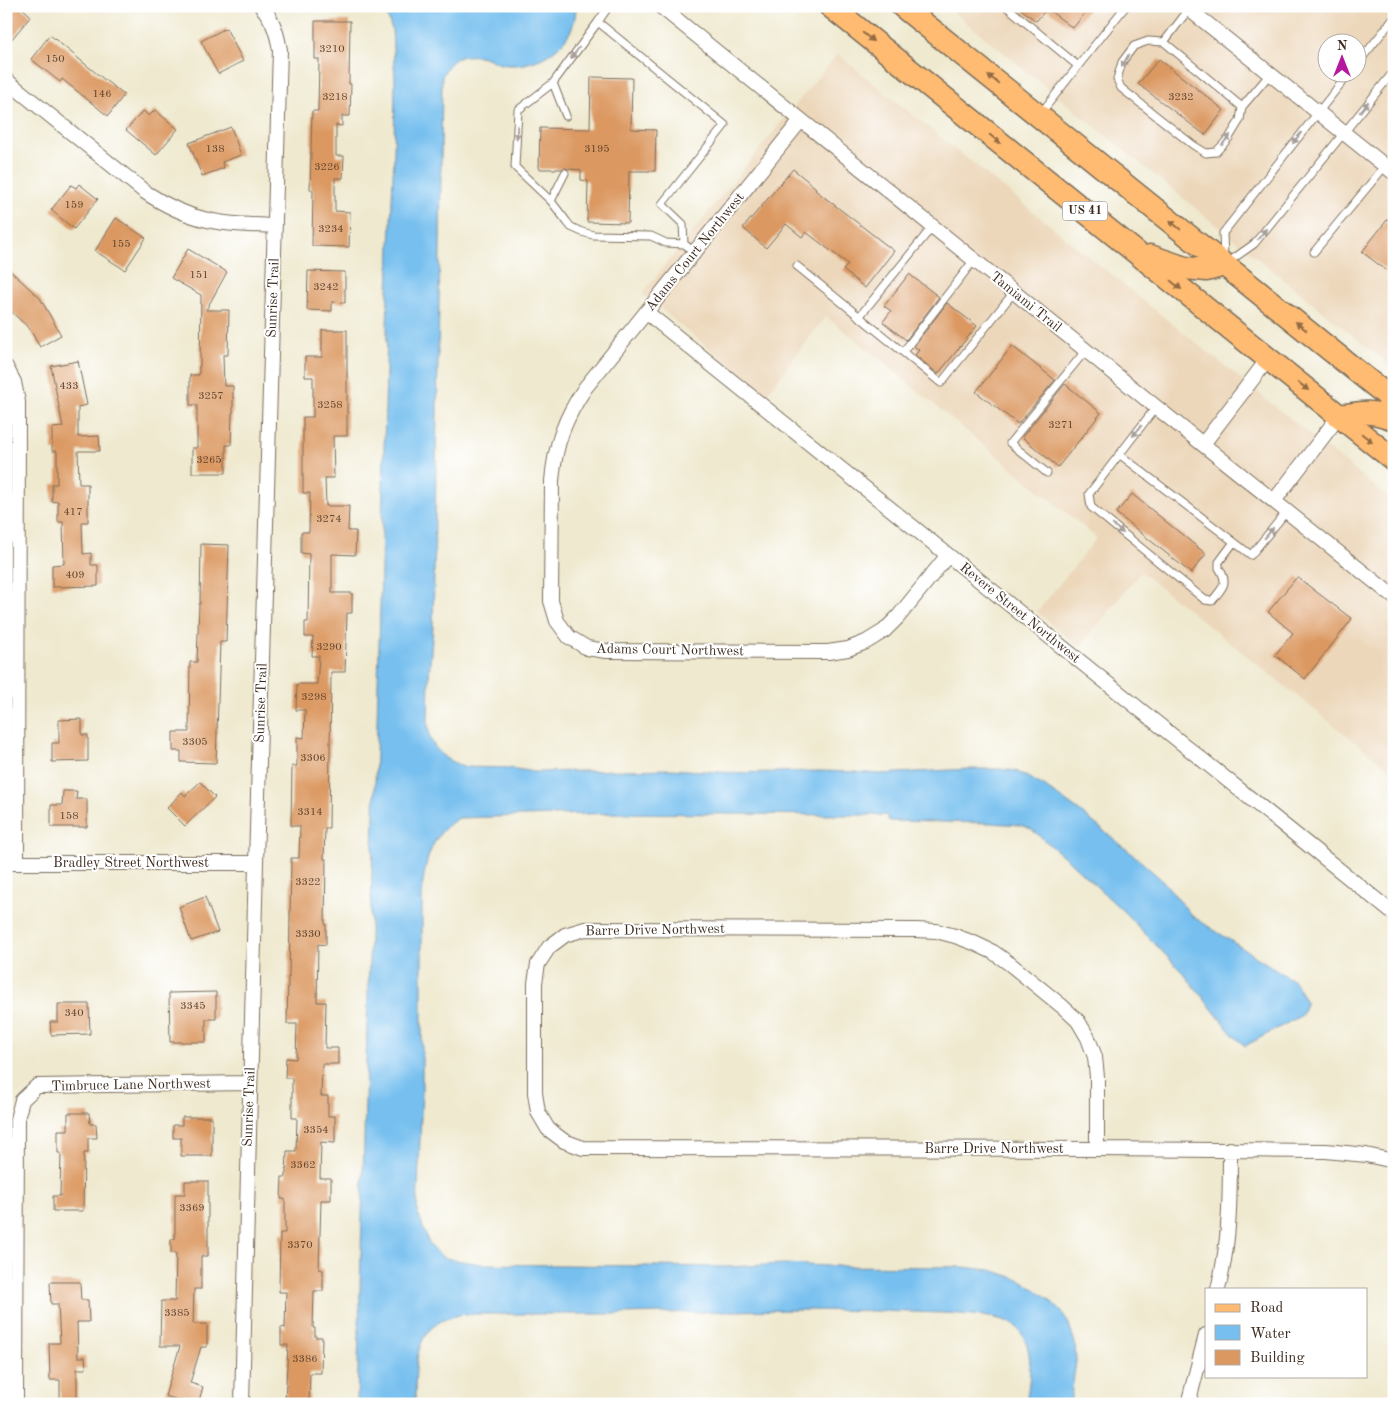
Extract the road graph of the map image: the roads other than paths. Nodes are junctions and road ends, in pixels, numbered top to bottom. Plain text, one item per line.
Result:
1 (261, 6) edge
2 (608, 6) edge
3 (660, 6) edge
4 (830, 6) edge
5 (902, 6) edge
6 (1006, 6) edge
7 (1126, 6) edge
8 (1187, 8) edge
9 (1394, 18) edge
10 (598, 22) junction
11 (1164, 42) junction
12 (1368, 50) edge
13 (1078, 66) junction
14 (1394, 71) edge
15 (1270, 74) junction
16 (6, 80) edge
17 (1342, 82) edge
18 (552, 83) junction
19 (1242, 107) junction
20 (1318, 112) junction
21 (566, 116) dead end
22 (1039, 116) junction
23 (801, 120) junction
24 (1343, 133) junction
25 (1389, 170) edge
26 (565, 173) dead end
27 (551, 202) junction
28 (275, 226) junction
29 (932, 226) junction
30 (689, 248) junction
31 (1132, 250) junction
32 (1314, 252) dead end
33 (974, 260) junction
34 (1225, 265) junction
35 (797, 266) dead end
36 (1014, 292) junction
37 (646, 312) junction
38 (859, 317) junction
39 (1086, 350) junction
40 (903, 352) junction
41 (1268, 359) junction
42 (6, 367) edge
43 (1394, 401) edge
44 (1156, 407) junction
45 (1340, 416) junction
46 (1394, 419) edge
47 (1203, 444) junction
48 (1119, 454) junction
49 (1394, 460) edge
50 (1047, 473) dead end
51 (1274, 500) junction
52 (1287, 511) junction
53 (1234, 542) junction
54 (948, 555) junction
55 (1394, 597) edge
56 (12, 863) edge
57 (256, 863) junction
58 (1394, 914) edge
59 (250, 1083) junction
60 (1097, 1149) junction
61 (1230, 1150) junction
62 (1394, 1161) edge
63 (1218, 1288) edge
64 (1205, 1339) edge
65 (16, 1404) edge
66 (242, 1404) edge
67 (1188, 1404) edge

1 - 28 street, Sunrise Trail
2 - 10 lane
3 - 23 street, Tamiami Trail
4 -> 31 main road, US 41
22 -> 5 main road
6 - 13 lane
7 - 13 lane
8 - 11 lane
8 - 15 street
9 - 12 lane
10 -> 18 lane
10 - 30 lane
11 - 19 lane
11 -> 19 lane
13 - 22 lane
24 -> 14 lane
15 - 19 lane
15 - 20 street
16 - 28 street
17 - 20 lane
18 - 21 lane
18 -> 27 lane
20 - 24 street
20 -> 34 lane
34 -> 22 main road
23 - 29 street, Tamiami Trail
23 - 30 street, Adams Court Northwest
24 - 25 street
34 -> 24 lane
25 - 32 lane
26 - 27 lane
27 - 30 lane
28 - 57 street, Sunrise Trail
29 - 33 street, Tamiami Trail
29 - 38 lane
30 - 37 street, Adams Court Northwest
31 - 34 main road
31 -> 41 main road, US 41
33 - 36 street, Tamiami Trail
33 - 40 lane
43 -> 34 main road
35 - 38 lane
36 - 39 street, Tamiami Trail
36 - 40 lane
37 - 54 street, Revere Street Northwest
37 - 54 street, Adams Court Northwest
38 - 40 lane
39 - 44 street, Tamiami Trail
39 - 50 lane
41 -> 45 main road, US 41
41 - 47 street
42 - 56 street
44 - 47 street, Tamiami Trail
44 -> 48 lane
45 - 46 main road
45 -> 49 main road, US 41
45 - 51 street
47 - 51 street, Tamiami Trail
48 - 53 lane
48 -> 53 lane
51 - 52 street, Tamiami Trail
53 -> 52 lane
52 - 55 street, Tamiami Trail
54 - 58 street, Revere Street Northwest
56 - 57 street, Bradley Street Northwest
57 - 59 street, Sunrise Trail
59 - 65 street, Timbruce Lane Northwest
59 - 66 street, Sunrise Trail
60 - 60 street, Barre Drive Northwest
60 - 61 street, Barre Drive Northwest
61 - 62 street, Barre Drive Northwest
61 - 63 street
64 - 67 street

